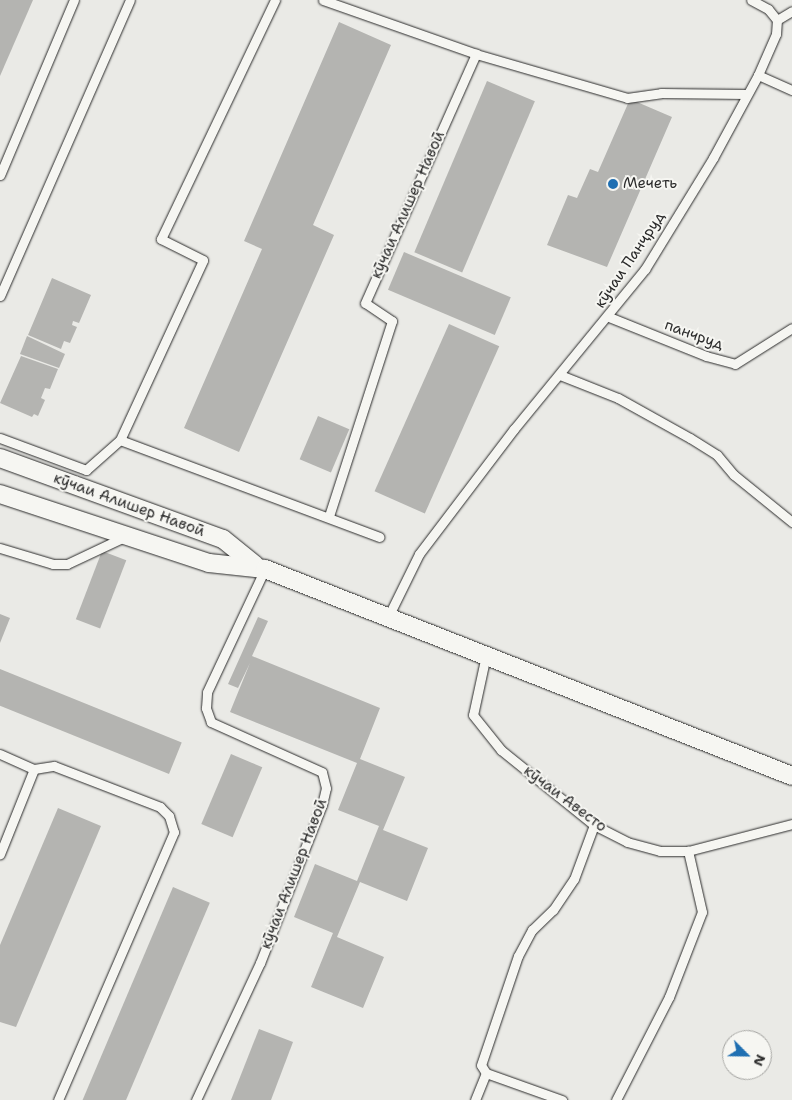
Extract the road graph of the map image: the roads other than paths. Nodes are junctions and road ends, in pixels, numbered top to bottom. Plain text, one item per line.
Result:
1 (74, 0) edge
2 (130, 0) edge
3 (274, 0) edge
4 (323, 0) edge
5 (752, 0) edge
6 (792, 10) edge
7 (777, 20) junction
8 (476, 54) junction
9 (758, 75) junction
10 (792, 90) edge
11 (746, 94) junction
12 (0, 174) edge
13 (0, 296) edge
14 (609, 317) junction
15 (792, 328) edge
16 (560, 376) junction
17 (0, 438) edge
18 (120, 440) junction
19 (0, 458) edge
20 (0, 494) edge
21 (329, 516) junction
22 (792, 522) edge
23 (124, 537) junction
24 (379, 538) dead end
25 (0, 548) edge
26 (260, 567) junction
27 (388, 616) junction
28 (486, 655) junction
29 (0, 754) edge
30 (34, 769) junction
31 (792, 776) edge
32 (792, 824) edge
33 (594, 825) junction
34 (688, 851) junction
35 (0, 854) edge
36 (486, 1073) junction
37 (58, 1100) edge
38 (196, 1100) edge
39 (475, 1100) edge
40 (562, 1100) edge
41 (616, 1100) edge

1 - 12 lane
2 - 13 lane
3 - 18 lane, кӯчаи Алишер Навоӣ
4 - 8 lane
5 - 7 lane
6 - 7 lane
7 - 9 lane, кӯчаи Панҷруд
8 - 11 lane
8 - 21 lane, кӯчаи Алишер Навоӣ
9 - 10 lane
9 - 11 lane, кӯчаи Панҷруд
11 - 14 lane, кӯчаи Панҷруд
14 - 15 lane, панчруд
14 - 16 lane, кӯчаи Панҷруд
16 - 22 lane
16 - 27 lane, кӯчаи Панҷруд
17 - 18 lane, кӯчаи Алишер Навоӣ
18 - 21 lane
19 - 26 street, кӯчаи Алишер Навоӣ
20 - 23 street, кӯчаи Алишер Навоӣ
21 - 24 lane
23 - 25 lane
23 - 26 street, кӯчаи Алишер Навоӣ
26 - 27 street
26 - 38 lane, кӯчаи Алишер Навоӣ
27 - 28 street
28 - 31 street
28 - 33 lane, кӯчаи Авесто
29 - 30 lane
30 - 35 lane
30 - 37 lane
32 - 34 lane, кӯчаи Авесто
33 - 34 lane, кӯчаи Авесто
33 - 36 lane
34 - 41 lane
36 - 39 lane
36 - 40 lane

